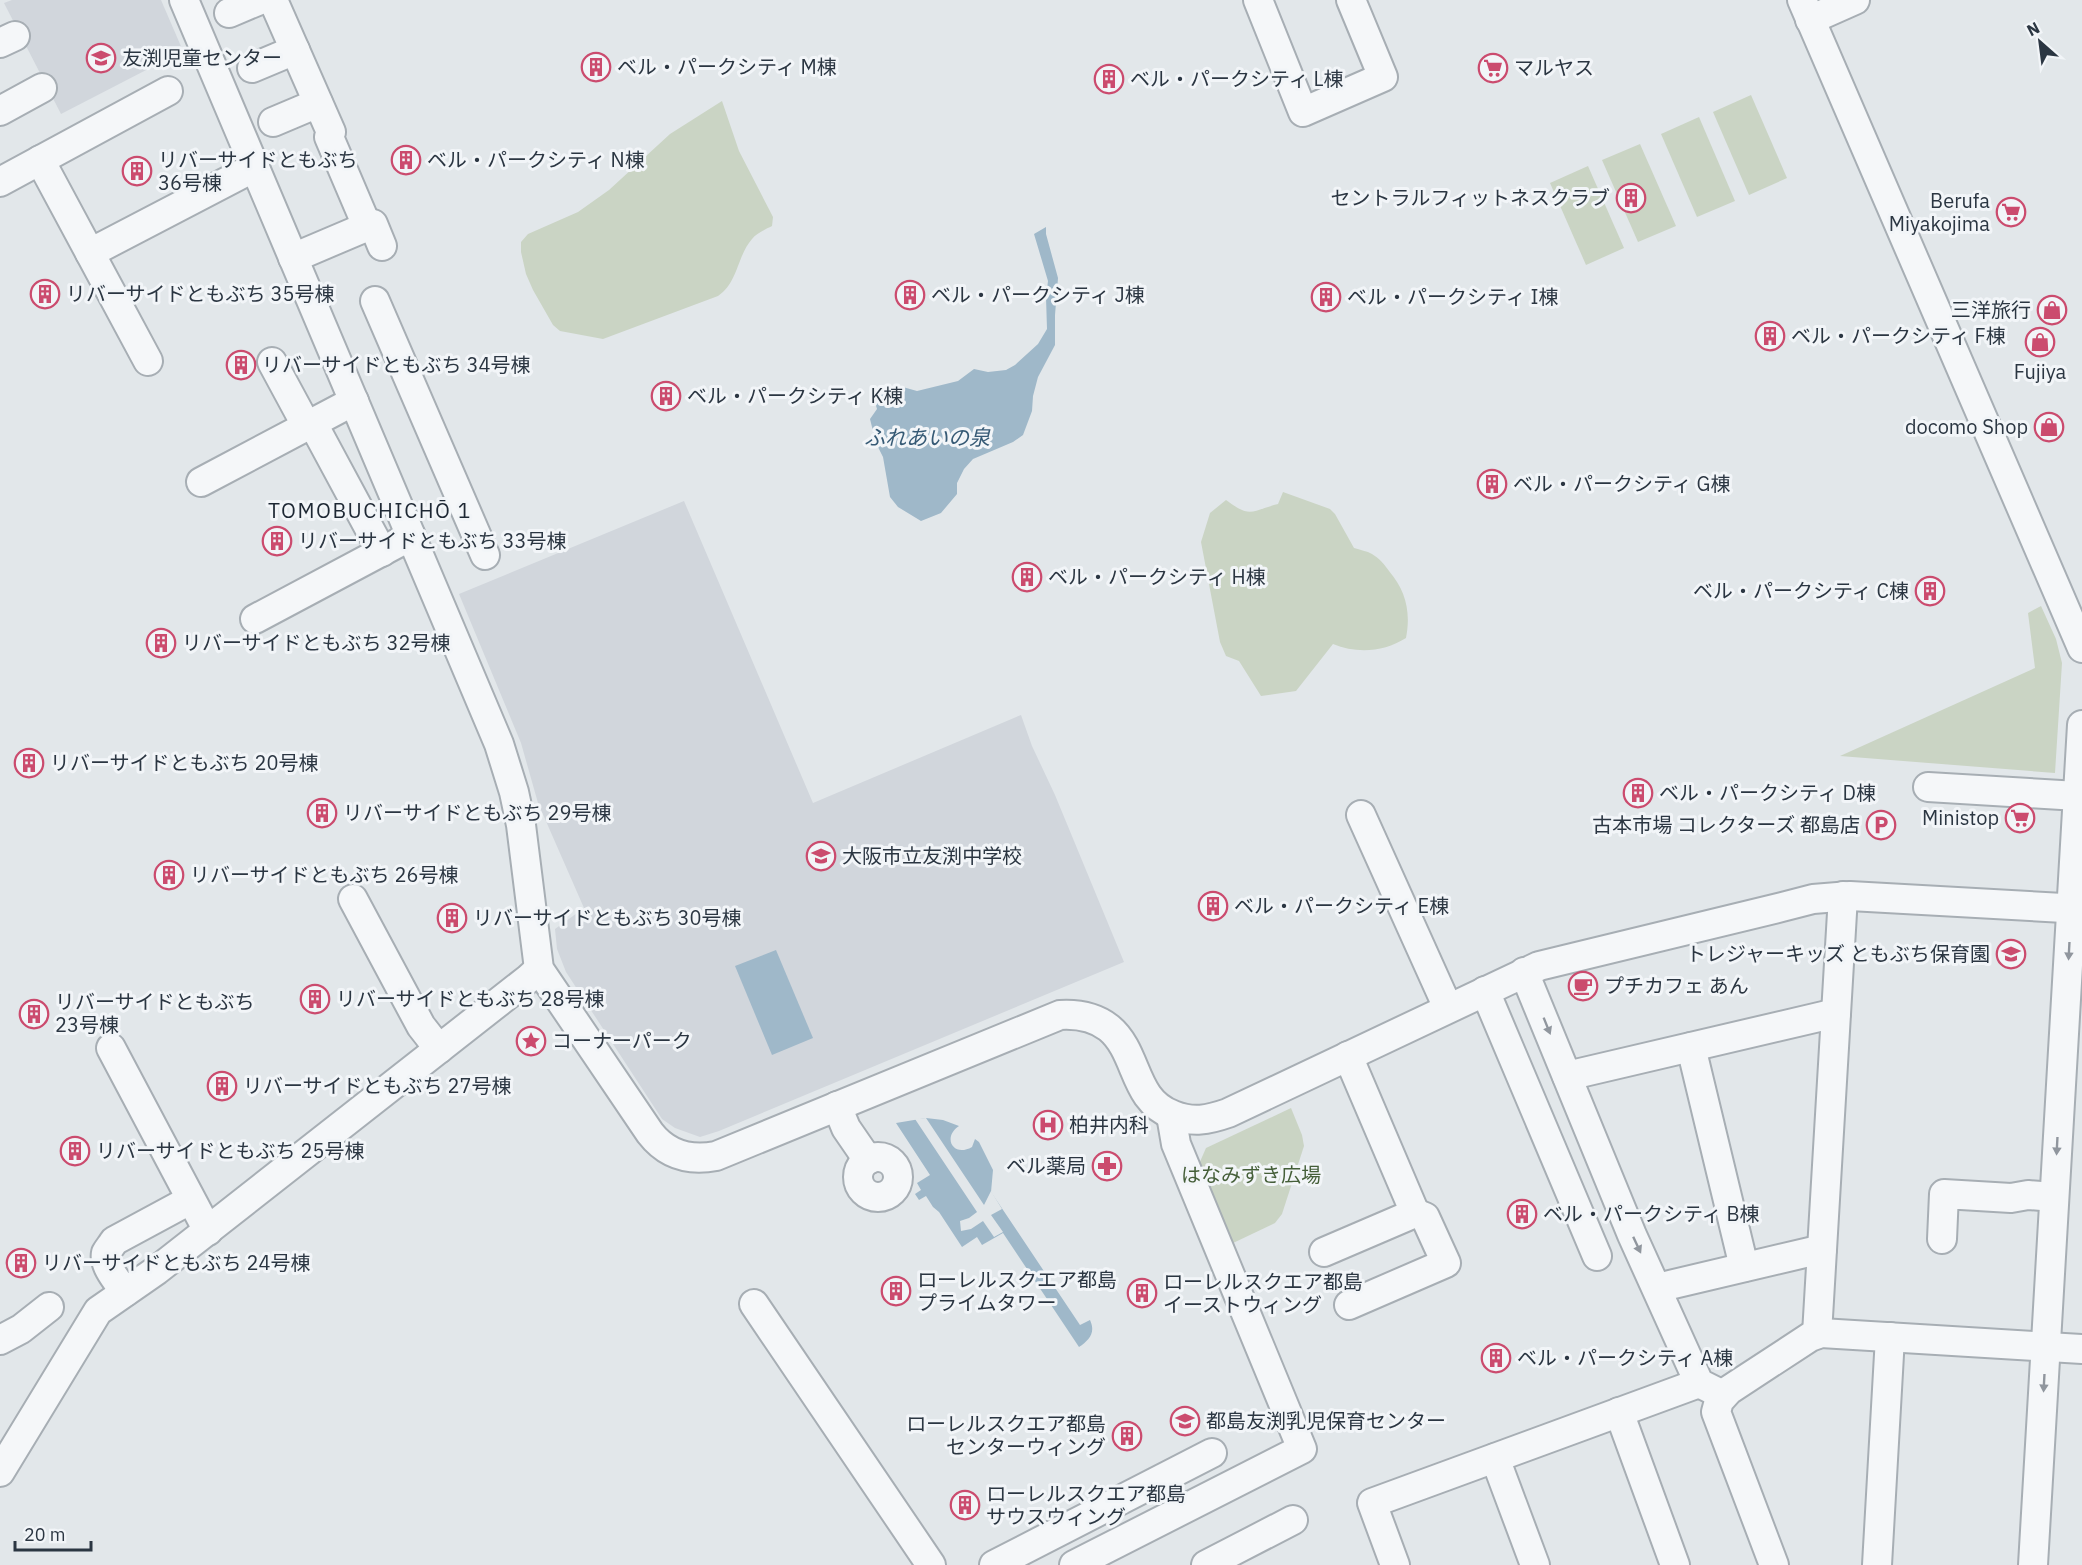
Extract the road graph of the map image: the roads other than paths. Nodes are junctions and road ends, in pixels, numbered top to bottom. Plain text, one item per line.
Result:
1 (184, 0) edge
2 (260, 0) edge
3 (273, 0) edge
4 (1258, 0) edge
5 (1351, 0) edge
6 (1856, 0) edge
7 (1806, 10) edge
8 (229, 13) dead end
9 (295, 50) junction
10 (252, 68) dead end
11 (42, 88) dead end
12 (168, 92) dead end
13 (318, 103) junction
14 (0, 111) edge
15 (273, 122) dead end
16 (40, 160) junction
17 (255, 166) junction
18 (3, 172) edge
19 (90, 254) junction
20 (293, 258) junction
21 (375, 301) dead end
22 (148, 361) dead end
23 (272, 362) dead end
24 (354, 401) junction
25 (309, 424) junction
26 (201, 482) dead end
27 (411, 536) junction
28 (382, 552) junction
29 (485, 555) dead end
30 (255, 619) dead end
31 (2082, 646) edge
32 (2082, 725) edge
33 (1928, 786) dead end
34 (2078, 796) junction
35 (1359, 815) dead end
36 (1843, 896) junction
37 (353, 899) dead end
38 (2077, 908) edge
39 (539, 969) junction
40 (1524, 972) junction
41 (1485, 991) junction
42 (1448, 1008) junction
43 (1836, 1013) junction
44 (1691, 1047) junction
45 (111, 1048) dead end
46 (439, 1049) junction
47 (1348, 1056) junction
48 (1567, 1076) junction
49 (837, 1106) junction
50 (1172, 1114) junction
51 (868, 1160) dead end
52 (2054, 1197) junction
53 (190, 1200) junction
54 (1415, 1213) junction
55 (207, 1231) junction
56 (1942, 1239) dead end
57 (1822, 1249) junction
58 (1324, 1252) dead end
59 (1597, 1256) dead end
60 (1743, 1267) junction
61 (1657, 1288) junction
62 (125, 1292) junction
63 (754, 1304) dead end
64 (1349, 1305) dead end
65 (49, 1307) dead end
66 (1817, 1334) junction
67 (1890, 1337) junction
68 (0, 1340) edge
69 (2046, 1346) junction
70 (2082, 1349) edge
71 (1711, 1389) junction
72 (1619, 1412) junction
73 (5, 1452) edge
74 (1495, 1458) junction
75 (1214, 1494) junction
76 (1293, 1520) dead end
77 (931, 1565) edge
78 (994, 1565) edge
79 (1074, 1565) edge
80 (1206, 1565) edge
81 (1395, 1565) edge
82 (1535, 1565) edge
83 (1676, 1565) edge
84 (1774, 1565) edge
85 (1877, 1565) edge
86 (2033, 1565) edge

1 - 17 street
2 - 8 street
3 - 9 street
4 - 5 street
6 - 7 street
7 - 31 street
9 - 10 street
9 - 13 street
11 - 14 street
12 - 16 street
13 - 15 street
13 - 20 street
16 - 18 street
16 - 19 street
17 - 19 street
17 - 20 street
19 - 22 street
20 - 24 street
21 - 29 street
23 - 25 street
24 - 25 street
24 - 27 street
25 - 26 street
25 - 28 street
27 - 28 street
27 - 39 street
28 - 30 street
32 - 34 street
33 - 34 street
34 - 38 street
35 - 42 street
36 - 38 street
36 - 40 street
36 - 43 street
37 - 46 street
38 -> 52 street
39 - 46 street
39 - 49 street
40 - 41 street
40 -> 48 street
41 - 42 street
41 - 59 street
42 - 47 street
43 - 44 street
43 - 57 street
44 - 48 street
44 - 60 street
45 - 53 street
46 - 55 street
47 - 50 street
47 - 54 street
48 -> 61 street
49 - 50 street
49 - 51 street
50 - 75 street
52 - 56 street
52 - 69 street
53 - 55 street
53 - 62 street
54 - 58 street
54 - 64 street
55 - 62 street
57 - 60 street
57 - 66 street
60 - 61 street
61 - 71 street
62 - 73 street
63 - 77 street
65 - 68 street
66 - 67 street
66 - 71 street
67 - 69 street
67 - 85 street
69 - 70 street
69 -> 86 street
71 - 72 street
71 - 84 street
72 - 74 street
72 - 83 street
74 - 81 street
74 - 82 street
75 - 78 street
75 - 79 street
76 - 80 street

